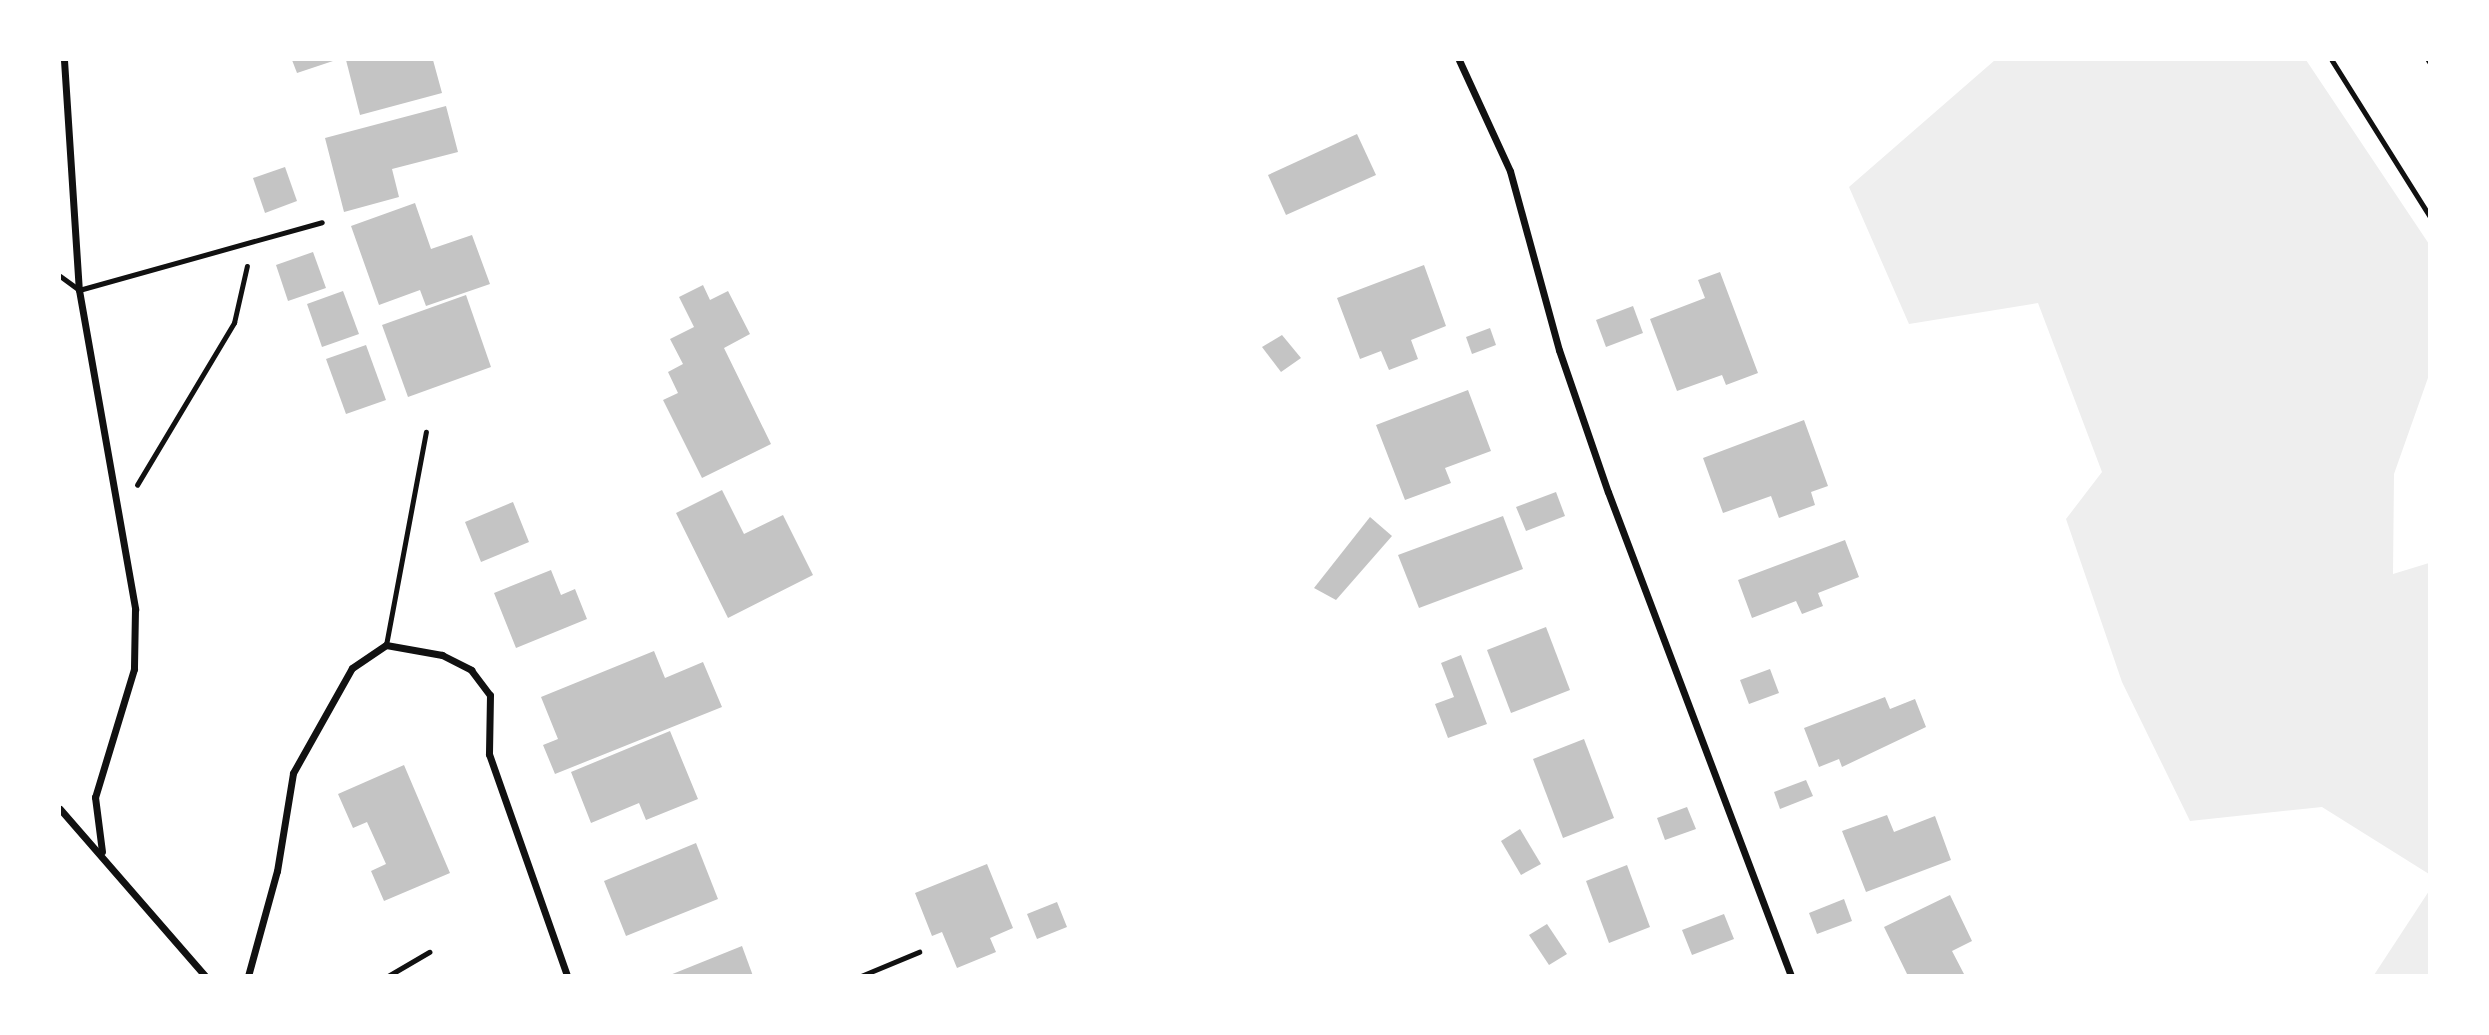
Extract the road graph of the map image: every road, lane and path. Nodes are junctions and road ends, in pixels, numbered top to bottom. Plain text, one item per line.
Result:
1 (65, 60) edge
2 (1459, 60) edge
3 (2332, 60) edge
4 (2430, 216) edge
5 (322, 222) dead end
6 (252, 242) junction
7 (60, 276) edge
8 (79, 290) junction
9 (426, 432) dead end
10 (119, 515) junction
11 (386, 645) junction
12 (60, 809) edge
13 (102, 852) junction
14 (429, 952) dead end
15 (919, 952) dead end
16 (205, 975) edge
17 (248, 975) edge
18 (388, 975) edge
19 (567, 975) edge
20 (861, 975) edge
21 (1791, 975) edge

1 - 8 street
2 - 21 street
3 - 4 path
5 - 6 lane
6 - 8 lane
6 - 10 path
7 - 8 lane
8 - 10 street
9 - 11 lane
10 - 13 street
11 - 17 street
11 - 19 street
12 - 13 street
13 - 16 street
14 - 18 lane
15 - 20 path

